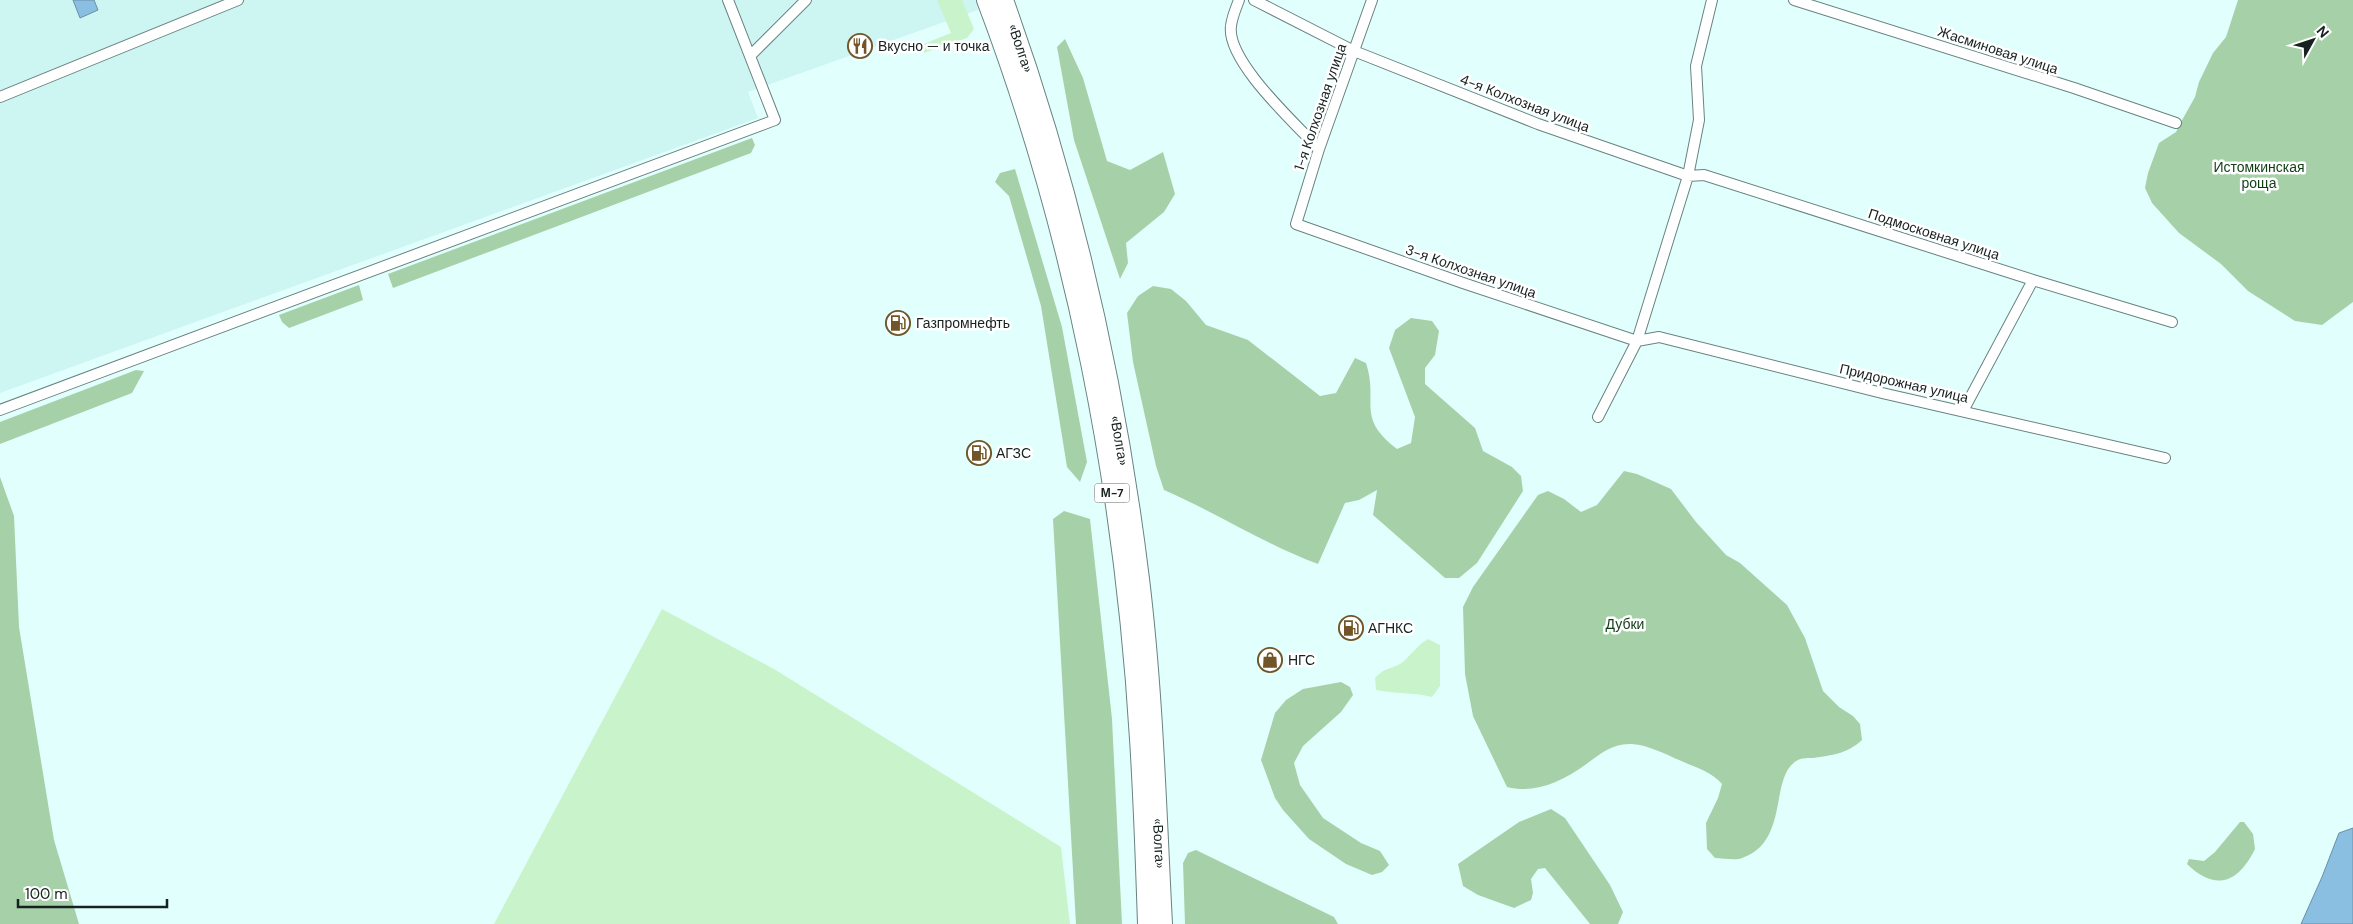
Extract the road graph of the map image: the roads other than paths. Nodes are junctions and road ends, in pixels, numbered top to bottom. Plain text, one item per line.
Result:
1 (238, 0) edge
2 (728, 0) edge
3 (806, 0) edge
4 (986, 0) edge
5 (1004, 0) edge
6 (1239, 0) edge
7 (1254, 0) edge
8 (1372, 0) edge
9 (1712, 0) edge
10 (1794, 0) edge
11 (1813, 3) edge
12 (1354, 51) junction
13 (750, 56) junction
14 (0, 97) edge
15 (2176, 123) dead end
16 (1319, 149) junction
17 (1688, 176) junction
18 (1296, 224) joint
19 (2033, 280) junction
20 (2172, 322) dead end
21 (1637, 341) junction
22 (0, 410) edge
23 (1963, 411) junction
24 (1598, 417) dead end
25 (2165, 458) dead end
26 (1147, 924) edge
27 (1162, 924) edge

1 - 14 street
2 - 13 street
3 - 13 street
4 - 26 highway, «Волга» / М-7
5 - 27 highway, «Волга» / М-7
6 - 16 street
7 - 12 street, 4-я Колхозная улица
8 - 12 street, 1-я Колхозная улица
9 - 17 street
10 - 11 street, Жасминовая улица
11 - 15 street, Жасминовая улица
12 - 16 street, 1-я Колхозная улица
12 - 17 street, 4-я Колхозная улица
13 - 22 street
16 - 18 street, 1-я Колхозная улица
17 - 19 street, Подмосковная улица
17 - 21 street
18 - 21 street, 3-я Колхозная улица
19 - 20 street, Подмосковная улица
19 - 23 street
21 - 23 street, Придорожная улица
21 - 24 street
23 - 25 street, Придорожная улица

